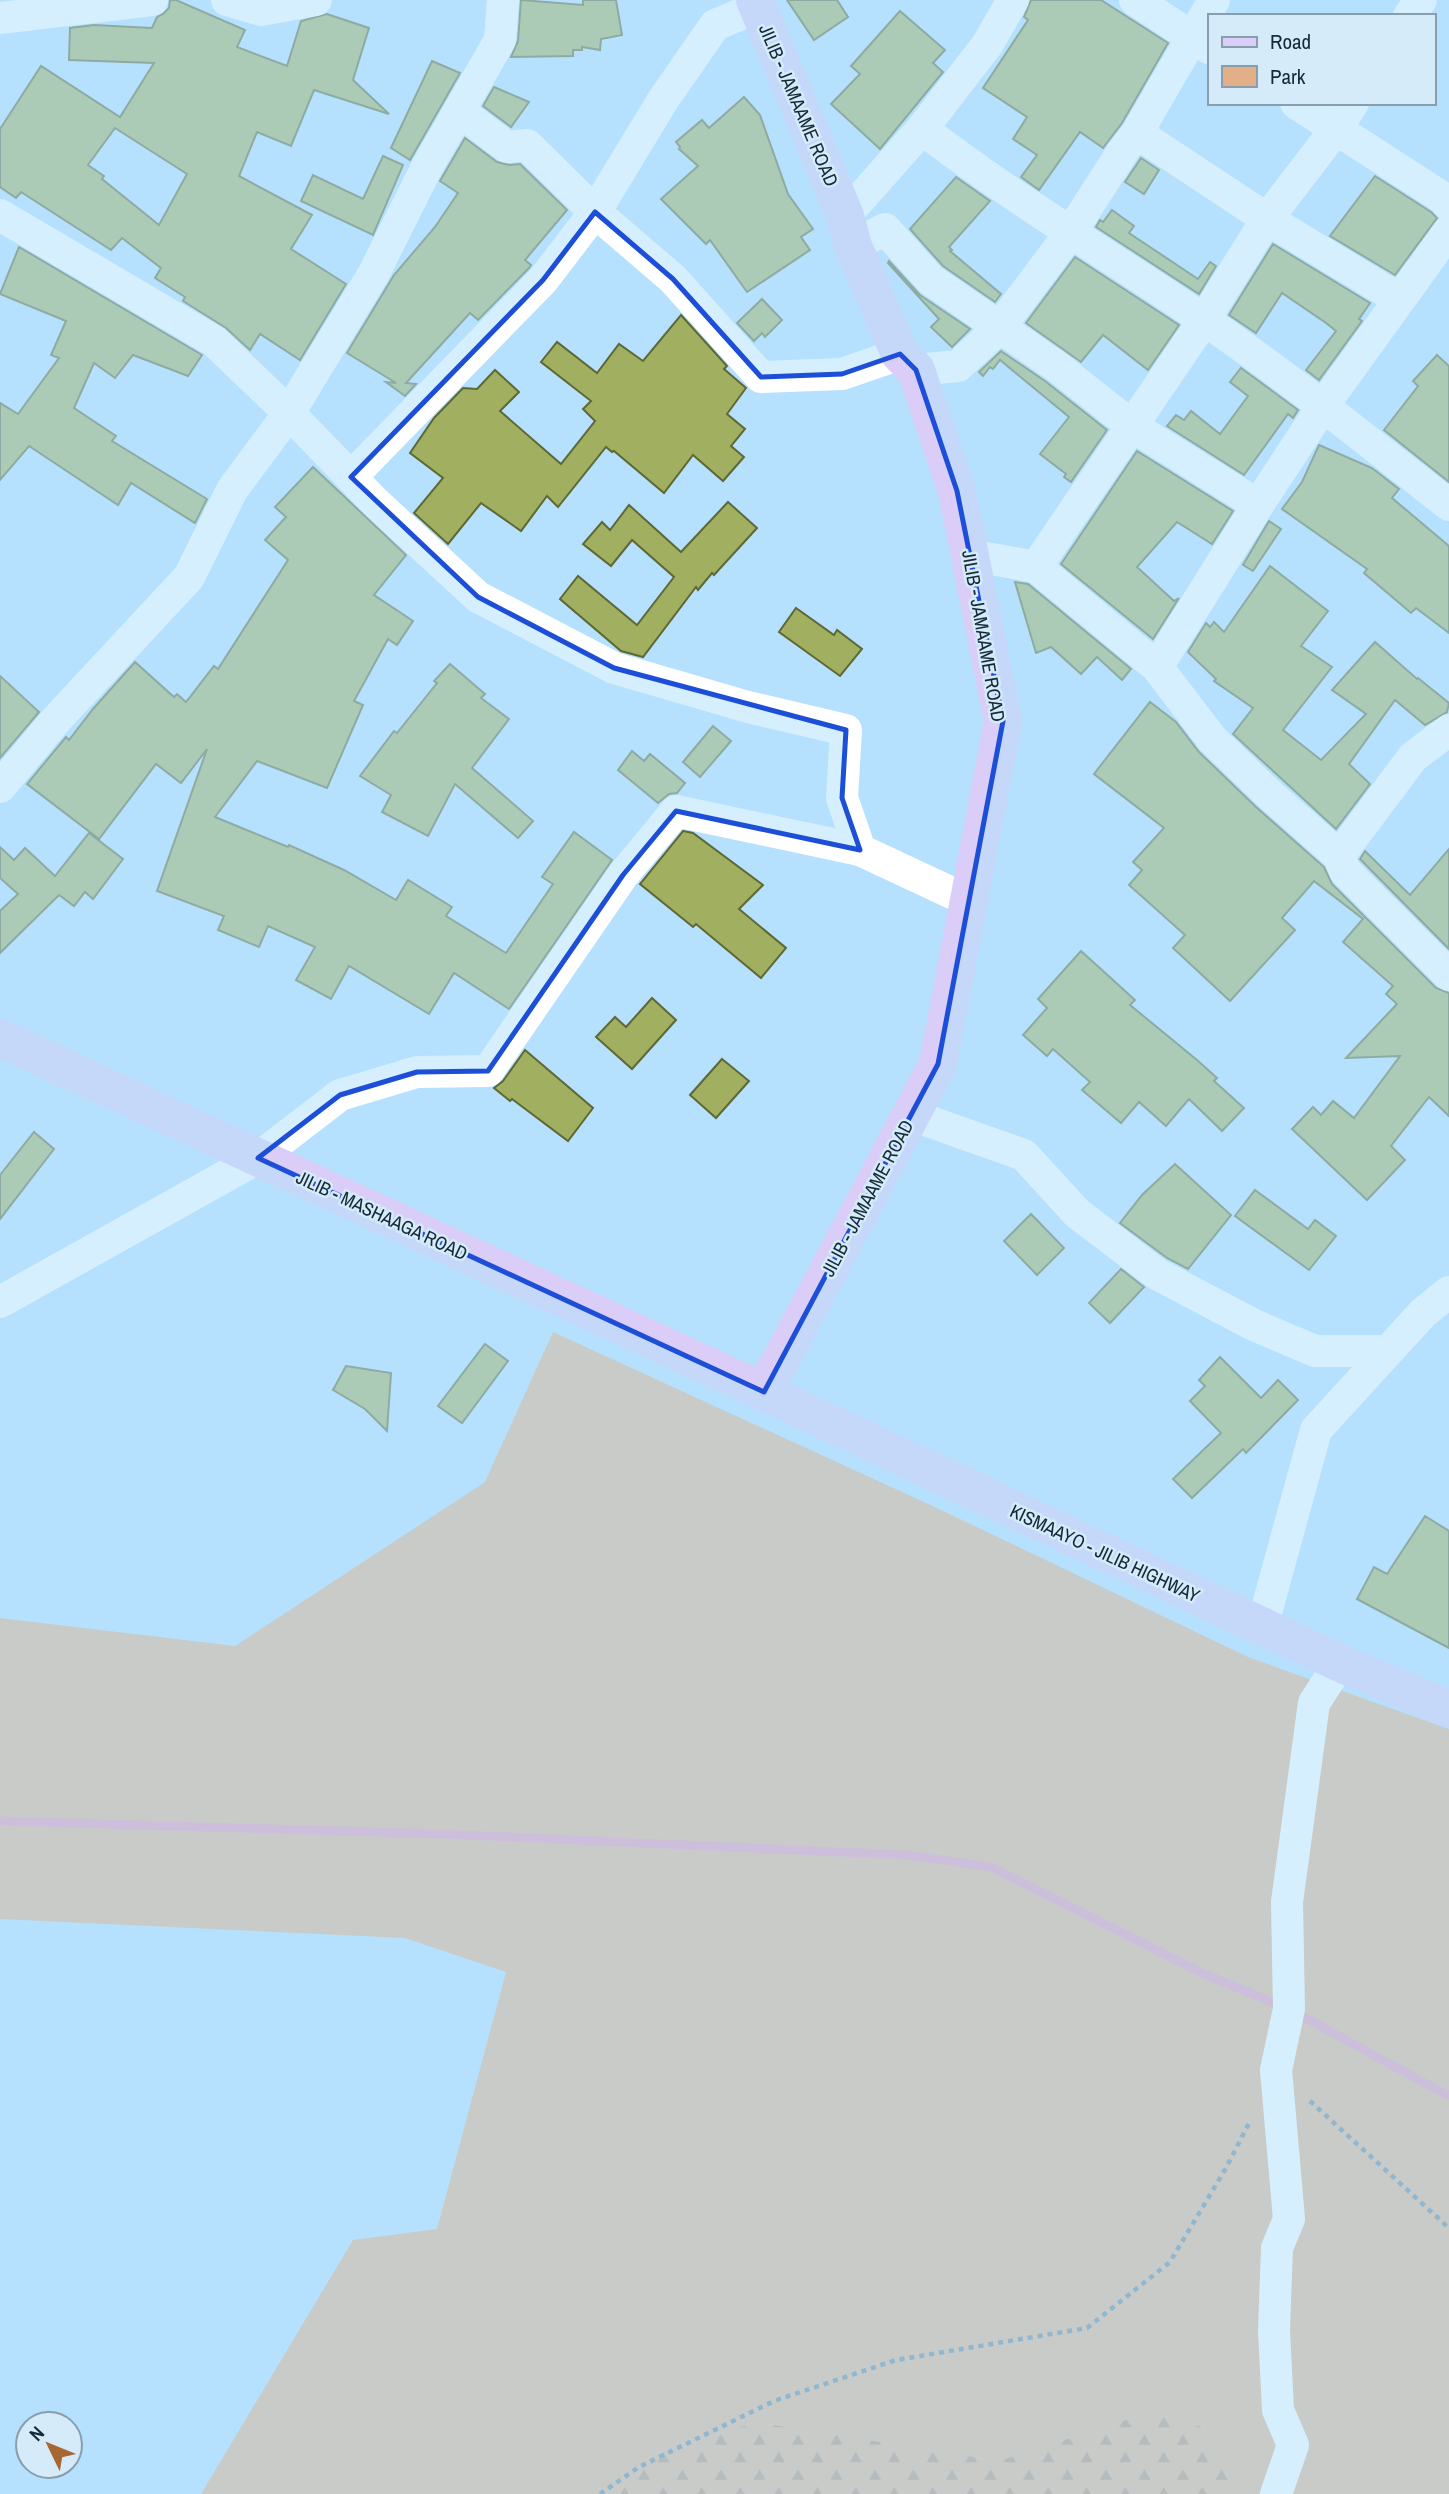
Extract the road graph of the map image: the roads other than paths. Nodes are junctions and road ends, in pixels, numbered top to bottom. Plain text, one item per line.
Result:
1 (9, 0) edge
2 (152, 0) edge
3 (227, 0) edge
4 (316, 0) edge
5 (503, 0) edge
6 (1013, 0) edge
7 (1135, 0) edge
8 (756, 4) edge
9 (0, 18) edge
10 (1208, 20) edge
11 (1201, 43) edge
12 (1304, 105) edge
13 (459, 111) junction
14 (1345, 116) edge
15 (922, 129) junction
16 (1137, 133) junction
17 (1449, 205) edge
18 (595, 212) junction
19 (0, 215) edge
20 (1267, 219) junction
21 (849, 231) junction
22 (1449, 231) edge
23 (1071, 232) junction
24 (1399, 299) junction
25 (1204, 320) junction
26 (999, 328) junction
27 (908, 362) junction
28 (1323, 406) junction
29 (289, 413) junction
30 (1132, 426) junction
31 (351, 477) junction
32 (1258, 505) junction
33 (1449, 505) edge
34 (970, 555) junction
35 (1036, 567) junction
36 (1157, 667) junction
37 (1449, 730) edge
38 (0, 787) edge
39 (860, 850) junction
40 (1339, 856) junction
41 (969, 901) junction
42 (1449, 975) edge
43 (0, 1038) edge
44 (911, 1115) junction
45 (258, 1158) junction
46 (1449, 1292) edge
47 (0, 1302) edge
48 (1387, 1351) junction
49 (764, 1392) junction
50 (1262, 1627) junction
51 (1340, 1663) junction
52 (1449, 1709) edge
53 (1276, 2494) edge

1 - 9 street
2 - 9 street
3 - 4 street
5 - 13 street
6 - 15 street
7 - 11 street
8 - 18 street
8 - 21 main road, JILIB - JAMAAME ROAD
10 - 11 street
11 - 16 street
12 - 14 street
13 - 18 street
13 - 29 street
14 - 17 street
14 - 20 street
15 - 21 street
15 - 23 street
16 - 20 street
16 - 23 street
18 - 27 street
18 - 31 street
19 - 29 street
20 - 24 street
20 - 25 street
21 - 26 street
21 - 27 main road, JILIB - JAMAAME ROAD
22 - 24 street
23 - 25 street
23 - 26 street
24 - 28 street
25 - 28 street
25 - 30 street
26 - 27 street
26 - 30 street
27 - 34 main road, JILIB - JAMAAME ROAD
28 - 32 street
28 - 33 street
29 - 31 street
29 - 38 street
30 - 32 street
30 - 35 street
31 - 39 street
32 - 36 street
34 - 35 street
34 - 41 main road, JILIB - JAMAAME ROAD
35 - 36 street
36 - 40 street
37 - 40 street
39 - 41 street
39 - 45 street
40 - 42 street
41 - 44 main road, JILIB - JAMAAME ROAD
43 - 45 main road, JILIB - MASHAAGA ROAD
44 - 48 street
44 - 49 main road, JILIB - JAMAAME ROAD
45 - 47 street
45 - 49 main road, JILIB - MASHAAGA ROAD
46 - 48 street
48 - 50 street
49 - 50 main road, KISMAAYO - JILIB HIGHWAY
50 - 51 main road, KISMAAYO - JILIB HIGHWAY
51 - 52 main road, KISMAAYO - JILIB HIGHWAY
51 - 53 street

